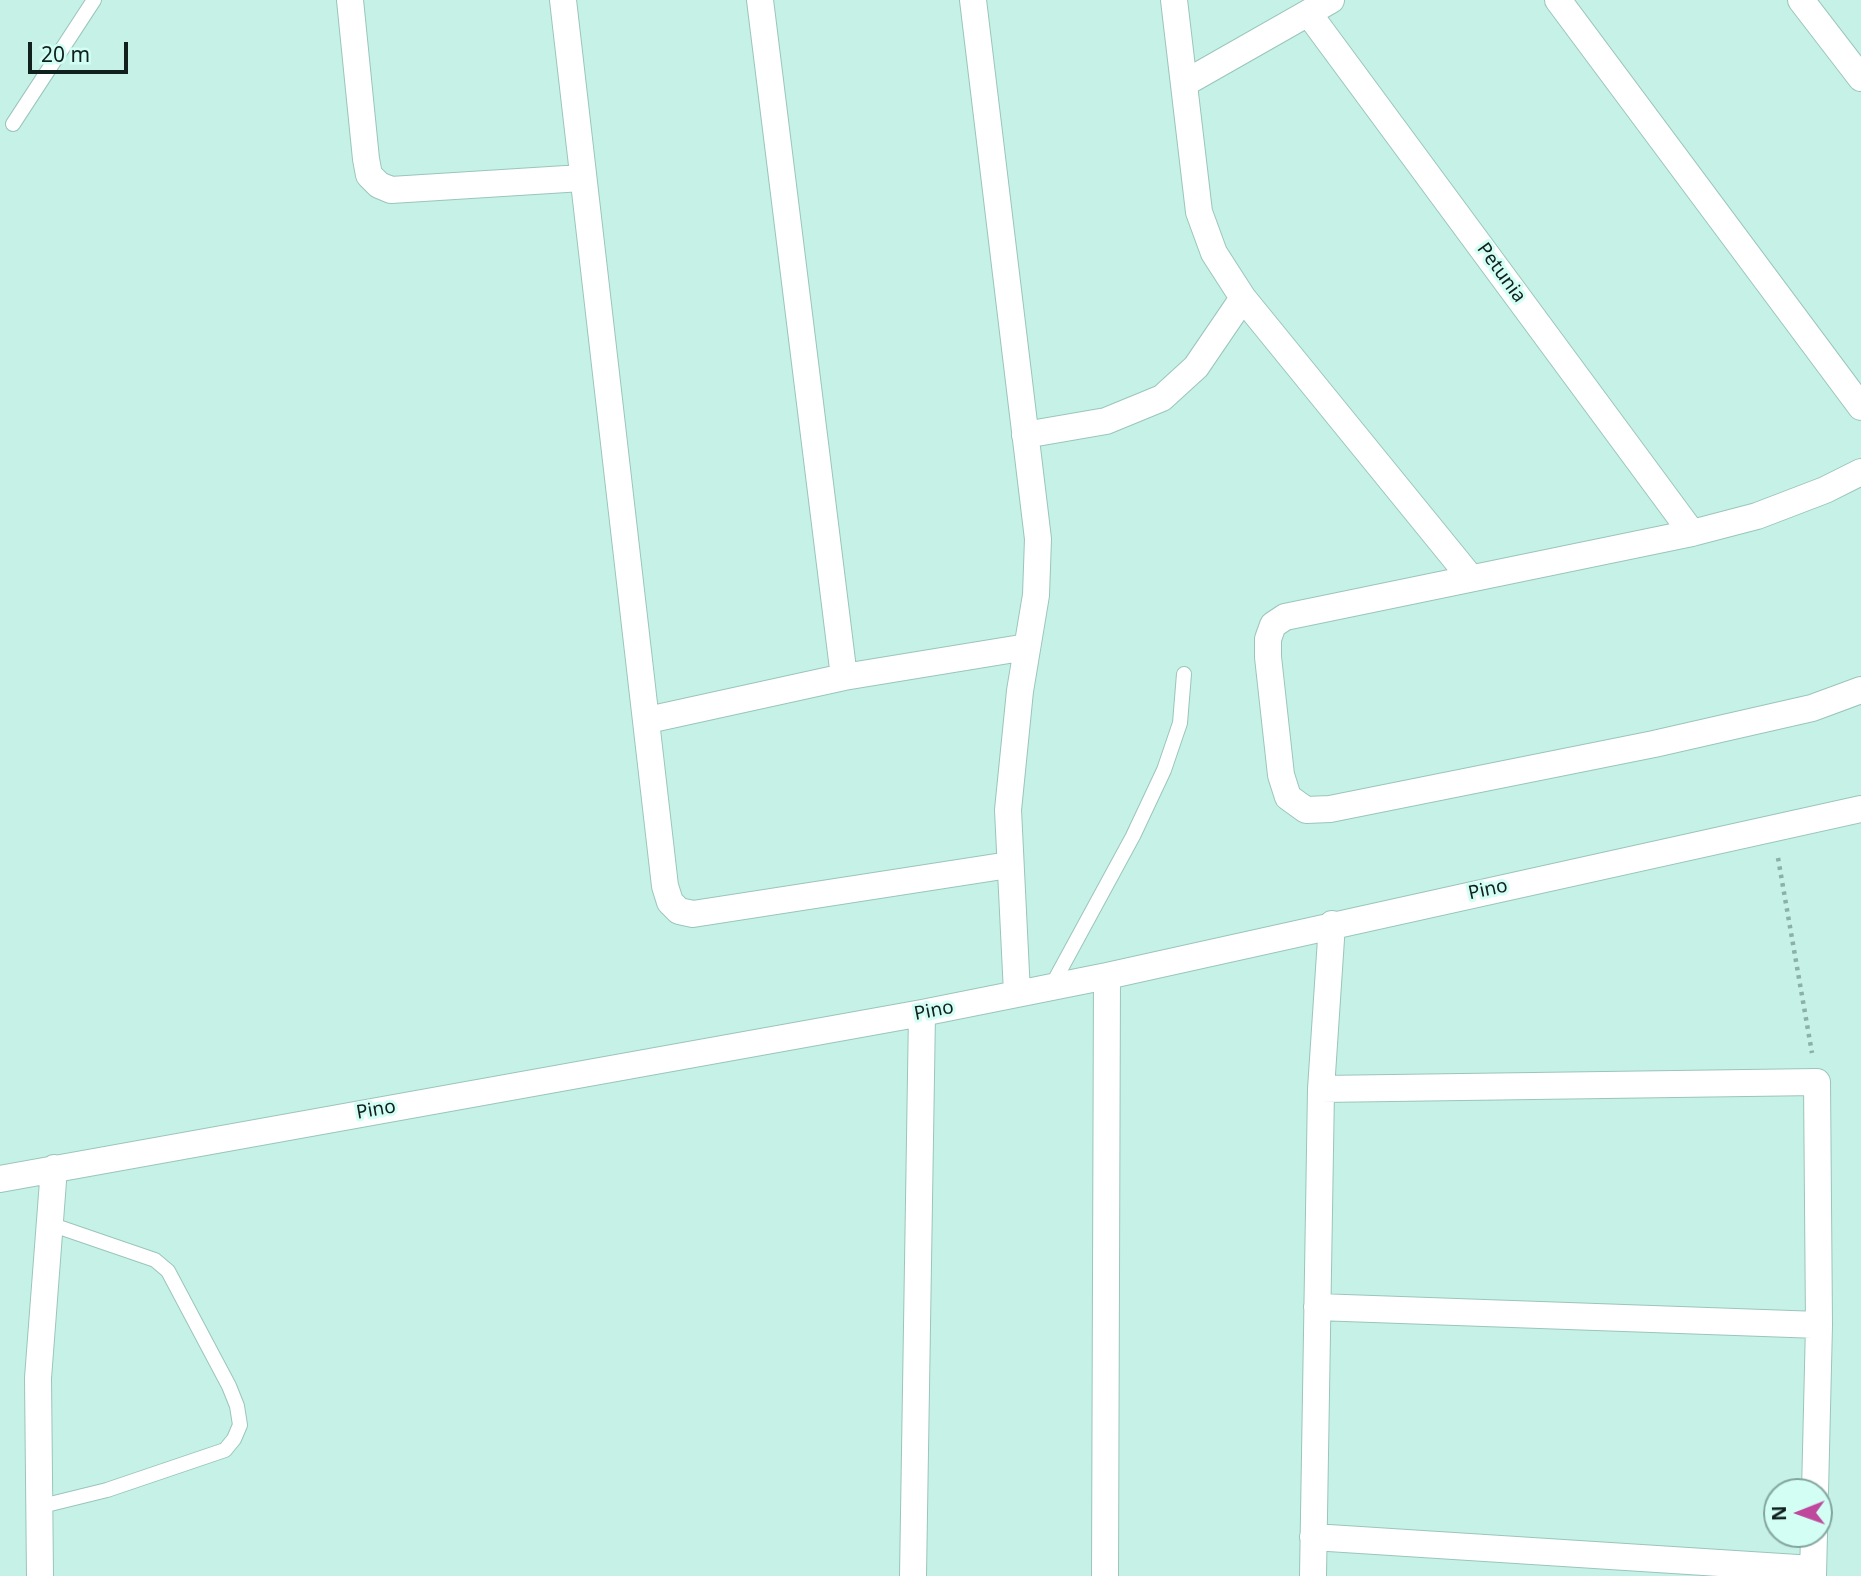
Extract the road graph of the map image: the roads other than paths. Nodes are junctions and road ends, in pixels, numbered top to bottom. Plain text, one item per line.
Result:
1 (94, 0) edge
2 (350, 0) edge
3 (563, 0) edge
4 (760, 0) edge
5 (973, 0) edge
6 (1174, 0) edge
7 (1331, 0) edge
8 (1559, 0) edge
9 (1801, 0) edge
10 (1309, 14) junction
11 (1861, 78) edge
12 (1185, 83) junction
13 (13, 124) dead end
14 (582, 178) junction
15 (1244, 298) junction
16 (1861, 407) edge
17 (1025, 435) junction
18 (1861, 472) edge
19 (1692, 533) junction
20 (1470, 577) junction
21 (1027, 648) junction
22 (1184, 674) dead end
23 (844, 677) junction
24 (1861, 690) edge
25 (648, 720) junction
26 (1861, 809) edge
27 (1009, 865) junction
28 (1332, 924) junction
29 (1107, 976) junction
30 (1051, 987) junction
31 (1017, 993) junction
32 (922, 1013) junction
33 (1321, 1089) junction
34 (54, 1168) junction
35 (0, 1179) edge
36 (50, 1223) junction
37 (1317, 1307) junction
38 (1819, 1325) junction
39 (1815, 1478) edge
40 (38, 1507) junction
41 (1313, 1537) junction
42 (1814, 1548) edge
43 (1813, 1573) edge
44 (40, 1576) edge
45 (913, 1576) edge
46 (1105, 1576) edge
47 (1313, 1576) edge

1 - 13 lane
2 - 14 street
3 - 14 street
4 - 23 street
5 - 17 street
6 - 12 street
7 - 10 street
8 - 16 street
9 - 11 street
10 - 12 street
10 - 19 street, Petunia
12 - 15 street
14 - 25 street
15 - 17 street
15 - 20 street
17 - 21 street
18 - 19 street
19 - 20 street
20 - 24 street
21 - 23 street
21 - 27 street
22 - 30 lane
23 - 25 street
25 - 27 street
26 - 28 street, Pino
27 - 31 street
28 - 29 street, Pino
28 - 33 street
29 - 30 street, Pino
29 - 46 street
30 - 31 street, Pino
31 - 32 street, Pino
32 - 34 street, Pino
32 - 45 street
33 - 37 street
33 - 38 street
34 - 35 street, Pino
34 - 36 street
36 - 40 street
36 - 40 lane
37 - 38 street
37 - 41 street
38 - 39 street
40 - 44 street
41 - 43 street
41 - 47 street
42 - 43 street

